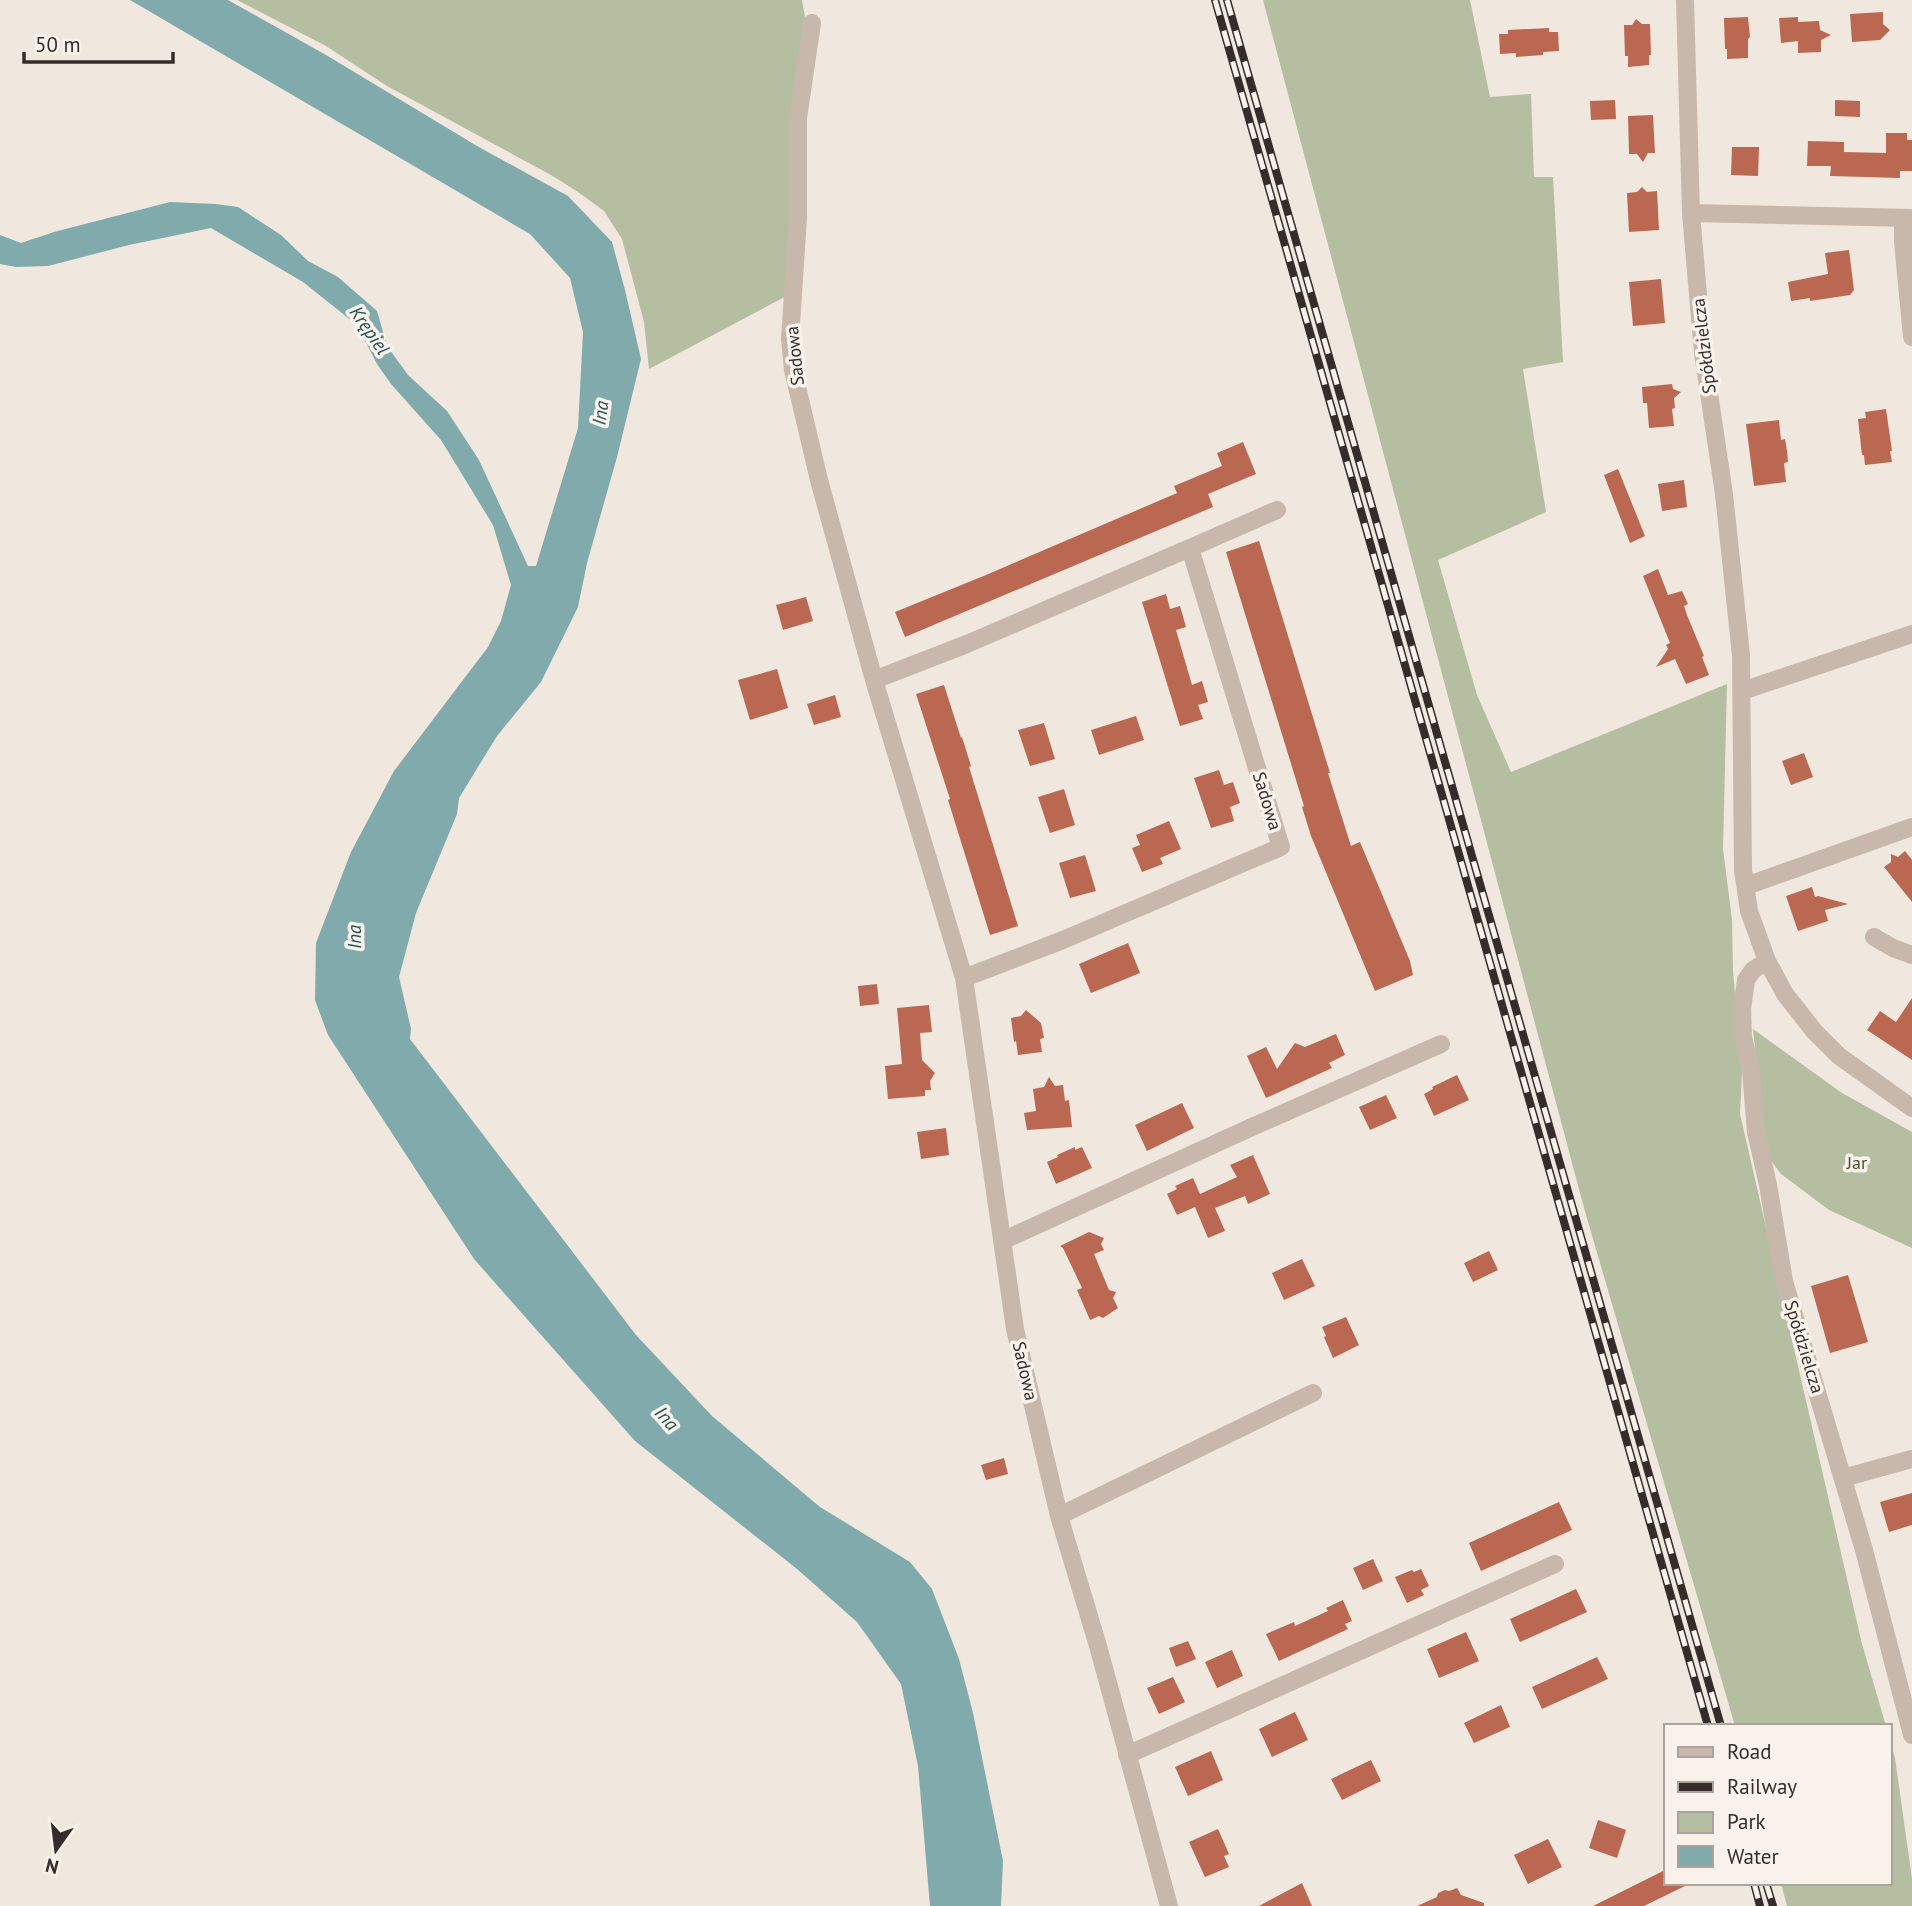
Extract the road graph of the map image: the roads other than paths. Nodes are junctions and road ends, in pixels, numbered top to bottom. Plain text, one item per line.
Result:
1 (1685, 0) edge
2 (812, 23) dead end
3 (1691, 213) junction
4 (1907, 218) edge
5 (1912, 337) edge
6 (1277, 510) dead end
7 (1190, 548) junction
8 (1912, 634) edge
9 (874, 680) junction
10 (1742, 691) junction
11 (1912, 827) edge
12 (1746, 886) junction
13 (1874, 937) dead end
14 (1912, 955) edge
15 (1767, 961) junction
16 (964, 978) junction
17 (1441, 1044) dead end
18 (1912, 1108) edge
19 (1002, 1241) junction
20 (1313, 1393) dead end
21 (1912, 1459) edge
22 (1843, 1478) junction
23 (1059, 1516) junction
24 (1555, 1563) dead end
25 (1906, 1680) edge
26 (1912, 1735) edge
27 (1127, 1755) junction
28 (1169, 1906) edge

1 - 3 street, Spółdzielcza
2 - 9 street, Sadowa
3 - 4 street
3 - 10 street, Spółdzielcza
4 - 5 street
6 - 7 street
7 - 9 street
7 - 16 street, Sadowa
8 - 10 street
9 - 16 street, Sadowa
10 - 12 street, Spółdzielcza
11 - 12 street
12 - 15 street, Spółdzielcza
13 - 14 street
15 - 18 street, Spółdzielcza
15 - 22 street, Spółdzielcza
16 - 19 street, Sadowa
17 - 19 street
19 - 23 street, Sadowa
20 - 23 street
21 - 22 street
22 - 25 street, Spółdzielcza
23 - 27 street, Sadowa
24 - 27 street
25 - 26 street, Spółdzielcza
27 - 28 street, Sadowa

